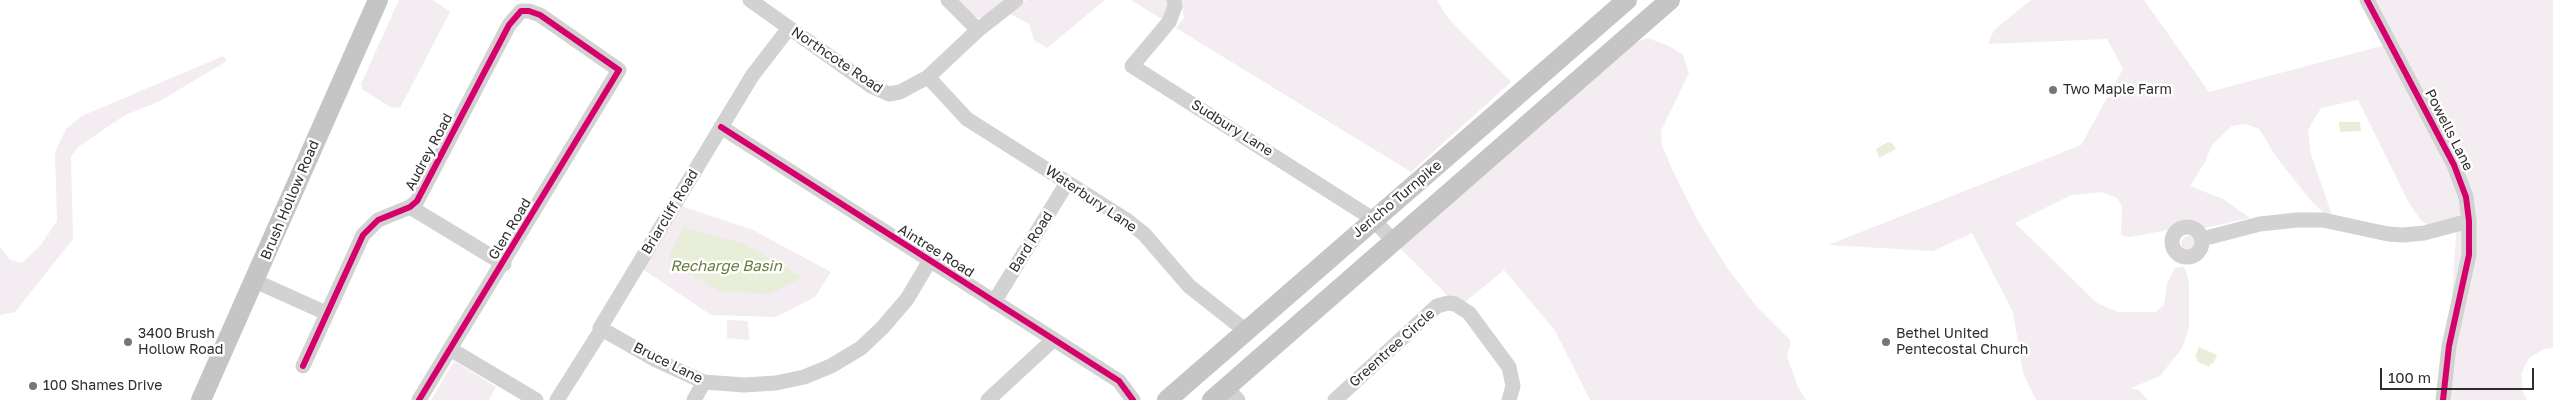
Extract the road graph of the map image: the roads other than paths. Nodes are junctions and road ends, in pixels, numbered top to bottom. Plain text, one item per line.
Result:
1 (378, 0) edge
2 (750, 0) edge
3 (948, 0) edge
4 (1016, 0) edge
5 (1174, 0) edge
6 (1627, 0) edge
7 (1670, 0) edge
8 (2367, 0) edge
9 (789, 28) junction
10 (978, 30) junction
11 (619, 70) joint
12 (928, 77) junction
13 (721, 127) junction
14 (1067, 183) junction
15 (410, 207) junction
16 (1373, 219) junction
17 (2469, 221) junction
18 (2202, 239) dead end
19 (1393, 241) junction
20 (930, 262) junction
21 (504, 264) junction
22 (255, 281) junction
23 (994, 302) junction
24 (326, 313) junction
25 (600, 328) junction
26 (1246, 331) junction
27 (1053, 340) junction
28 (450, 349) junction
29 (303, 366) dead end
30 (704, 382) junction
31 (1225, 396) edge
32 (201, 400) edge
33 (420, 400) edge
34 (536, 400) edge
35 (557, 400) edge
36 (694, 400) edge
37 (988, 400) edge
38 (1133, 400) edge
39 (1167, 400) edge
40 (1335, 400) edge
41 (1509, 400) edge
42 (2443, 400) edge

1 - 22 main road, Brush Hollow Road
2 - 9 street, Northcote Road
3 - 10 street
4 - 10 street, Northcote Road
5 - 16 street, Sudbury Lane
6 - 16 main road, Jericho Turnpike
7 - 19 main road, Jericho Turnpike
8 - 17 street, Powells Lane
9 - 12 street, Northcote Road
9 - 13 street, Briarcliff Road
10 - 12 street, Northcote Road
11 - 15 street, Audrey Road
11 - 21 street, Glen Road
12 - 14 street, Waterbury Lane
13 - 20 street, Aintree Road
13 - 25 street, Briarcliff Road
14 - 23 street, Bard Road
14 - 26 street, Waterbury Lane
15 - 21 street
15 - 24 street, Audrey Road
16 - 19 street, Sudbury Lane
16 - 26 main road, Jericho Turnpike
17 - 18 street
17 - 42 street, Powells Lane
19 - 31 main road, Jericho Turnpike
20 - 23 street, Aintree Road
20 - 30 street, Bruce Lane
21 - 28 street, Glen Road
22 - 24 street
22 - 32 main road, Brush Hollow Road
23 - 27 street, Aintree Road
24 - 29 street, Audrey Road
25 - 30 street, Bruce Lane
25 - 35 street, Briarcliff Road
26 - 39 main road, Jericho Turnpike
27 - 37 street
27 - 38 street, Aintree Road
28 - 33 street, Glen Road
28 - 34 street
30 - 36 street
40 - 41 street, Greentree Circle

